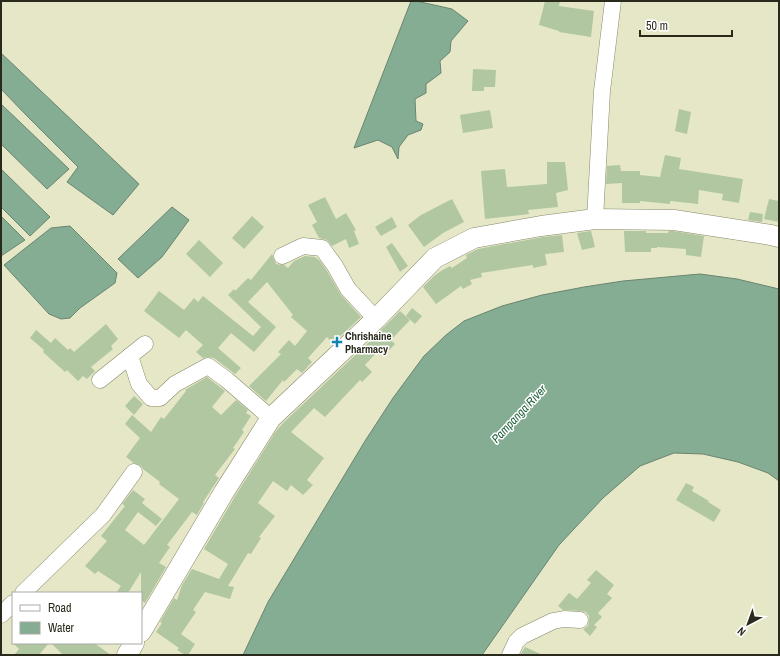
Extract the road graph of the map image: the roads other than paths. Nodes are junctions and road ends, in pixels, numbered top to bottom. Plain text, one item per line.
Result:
1 (613, 1) edge
2 (595, 219) junction
3 (779, 237) edge
4 (282, 256) dead end
5 (376, 319) junction
6 (145, 344) dead end
7 (130, 356) junction
8 (100, 380) dead end
9 (271, 418) junction
10 (134, 472) dead end
11 (24, 592) edge
12 (12, 604) edge
13 (1, 615) edge
14 (580, 620) dead end
15 (142, 630) edge
16 (133, 644) edge
17 (127, 655) edge
18 (510, 655) edge

1 - 2 street
2 - 3 main road
2 - 5 main road
4 - 5 street
5 - 9 main road
6 - 7 street
7 - 8 street
7 - 9 street
9 - 15 main road
10 - 11 street
12 - 13 street
14 - 18 street
16 - 17 main road

